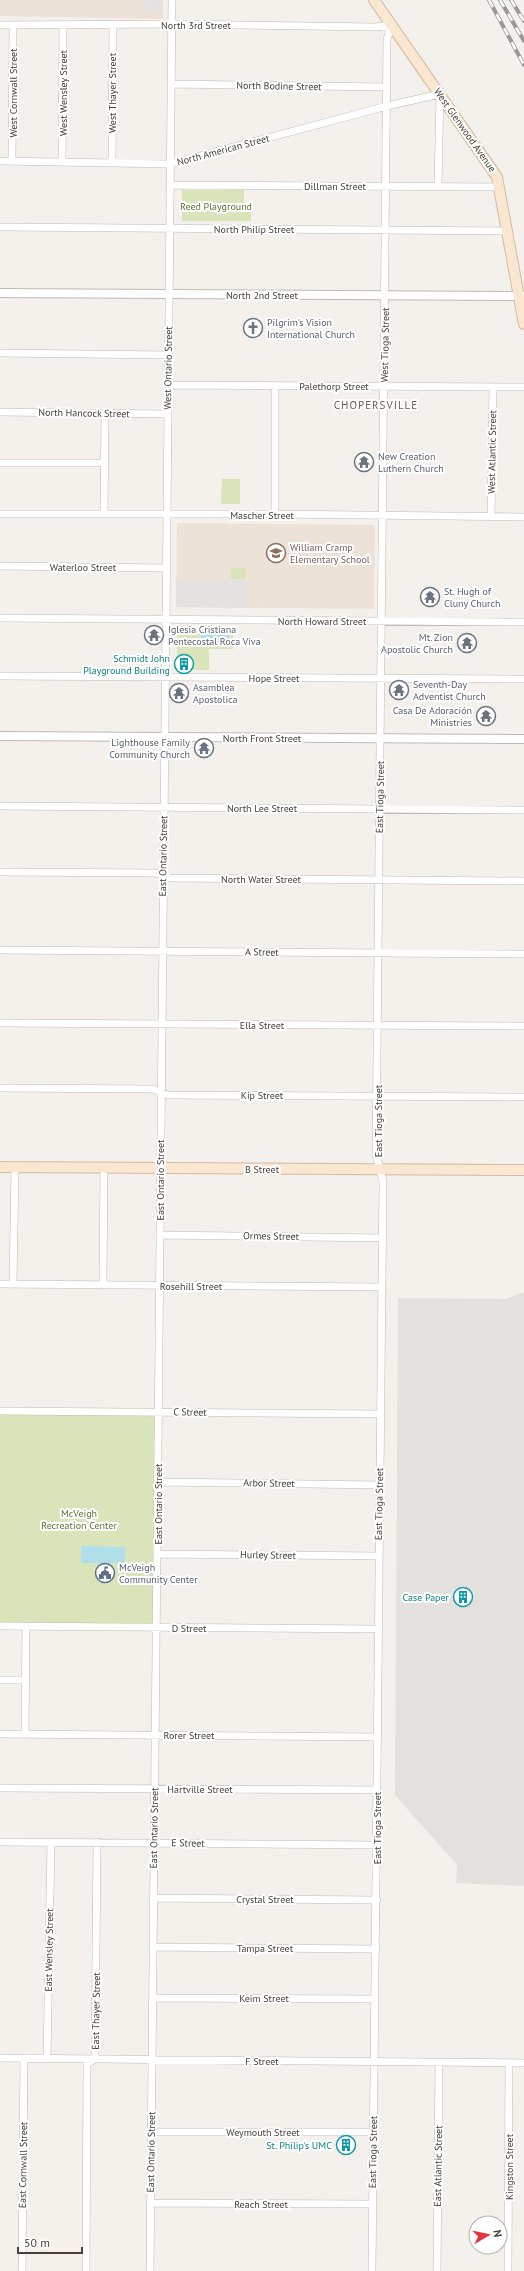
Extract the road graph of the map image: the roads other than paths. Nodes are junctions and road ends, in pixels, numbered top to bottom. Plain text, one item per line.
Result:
1 (172, 0) edge
2 (374, 0) edge
3 (0, 25) edge
4 (13, 25) junction
5 (63, 25) junction
6 (113, 25) junction
7 (172, 25) junction
8 (391, 25) junction
9 (171, 84) junction
10 (387, 87) junction
11 (440, 94) junction
12 (387, 106) junction
13 (0, 161) edge
14 (12, 161) junction
15 (62, 161) junction
16 (112, 162) junction
17 (170, 164) junction
18 (170, 184) junction
19 (386, 186) junction
20 (438, 186) junction
21 (500, 187) junction
22 (0, 227) edge
23 (169, 228) junction
24 (386, 230) junction
25 (508, 231) junction
26 (0, 293) edge
27 (169, 294) junction
28 (385, 296) junction
29 (522, 296) edge
30 (524, 324) edge
31 (0, 353) edge
32 (168, 355) junction
33 (168, 385) junction
34 (275, 386) junction
35 (384, 386) junction
36 (524, 387) edge
37 (493, 388) junction
38 (0, 412) edge
39 (105, 413) junction
40 (167, 414) junction
41 (0, 463) edge
42 (104, 463) junction
43 (0, 514) edge
44 (104, 514) junction
45 (275, 514) junction
46 (166, 515) junction
47 (383, 516) junction
48 (491, 517) junction
49 (524, 517) edge
50 (0, 566) edge
51 (166, 568) junction
52 (0, 618) edge
53 (166, 619) junction
54 (382, 621) junction
55 (524, 622) edge
56 (0, 676) edge
57 (164, 677) junction
58 (382, 678) junction
59 (524, 679) edge
60 (0, 736) edge
61 (164, 737) junction
62 (381, 738) junction
63 (524, 739) edge
64 (0, 806) edge
65 (164, 808) junction
66 (380, 809) junction
67 (524, 810) edge
68 (0, 872) edge
69 (163, 875) junction
70 (379, 880) junction
71 (524, 881) edge
72 (0, 950) edge
73 (162, 951) junction
74 (378, 953) junction
75 (524, 954) edge
76 (0, 1023) edge
77 (161, 1024) junction
78 (378, 1026) junction
79 (524, 1026) edge
80 (0, 1088) edge
81 (161, 1092) junction
82 (378, 1096) junction
83 (524, 1097) edge
84 (0, 1167) edge
85 (15, 1167) junction
86 (104, 1167) junction
87 (160, 1168) junction
88 (379, 1170) junction
89 (524, 1170) edge
90 (160, 1235) junction
91 (382, 1238) junction
92 (0, 1284) edge
93 (13, 1284) junction
94 (103, 1284) junction
95 (159, 1286) junction
96 (382, 1286) junction
97 (0, 1411) edge
98 (158, 1412) junction
99 (381, 1414) junction
100 (158, 1482) junction
101 (379, 1485) junction
102 (158, 1554) junction
103 (378, 1556) junction
104 (0, 1626) edge
105 (26, 1627) junction
106 (157, 1628) junction
107 (378, 1629) junction
108 (0, 1680) edge
109 (25, 1680) junction
110 (0, 1734) edge
111 (25, 1734) junction
112 (155, 1735) junction
113 (378, 1737) junction
114 (0, 1788) edge
115 (155, 1789) junction
116 (376, 1790) junction
117 (0, 1842) edge
118 (51, 1842) junction
119 (98, 1842) junction
120 (153, 1842) junction
121 (377, 1845) junction
122 (153, 1898) junction
123 (376, 1900) junction
124 (154, 1948) junction
125 (376, 1949) junction
126 (153, 1998) junction
127 (375, 1999) junction
128 (0, 2058) edge
129 (24, 2058) junction
130 (47, 2058) junction
131 (95, 2058) junction
132 (375, 2060) junction
133 (152, 2061) junction
134 (439, 2062) junction
135 (509, 2063) junction
136 (524, 2063) edge
137 (152, 2132) junction
138 (374, 2132) junction
139 (150, 2203) junction
140 (372, 2204) junction
141 (22, 2271) edge
142 (86, 2271) edge
143 (150, 2271) edge
144 (372, 2271) edge
145 (437, 2271) edge
146 (508, 2271) edge

1 - 7 street, West Ontario Street
2 - 8 main road, West Glenwood Avenue
3 - 4 street, North 3rd Street
4 - 5 street, North 3rd Street
4 - 14 street, West Cornwall Street
5 - 6 street, North 3rd Street
5 - 15 street, West Wensley Street
6 - 7 street, North 3rd Street
6 - 16 street, West Thayer Street
7 - 8 street, North 3rd Street
7 - 9 street, West Ontario Street
8 - 10 street, West Tioga Street
8 - 11 main road, West Glenwood Avenue
9 - 10 street, North Bodine Street
9 - 17 street, West Ontario Street
10 - 12 street, West Tioga Street
11 - 12 street, North American Street
11 - 20 street
11 - 21 main road, West Glenwood Avenue
12 - 17 street, North American Street
12 - 19 street, West Tioga Street
13 - 14 street, North American Street
14 - 15 street, North American Street
15 - 16 street, North American Street
16 - 17 street, North American Street
17 - 18 street, West Ontario Street
18 - 19 street, Dillman Street
18 - 23 street, West Ontario Street
19 - 20 street, Dillman Street
19 - 24 street, West Tioga Street
20 - 21 street, Dillman Street
21 - 25 main road, West Glenwood Avenue
22 - 23 street, North Philip Street
23 - 24 street, North Philip Street
23 - 27 street, West Ontario Street
24 - 25 street, North Philip Street
24 - 28 street, West Tioga Street
25 - 29 main road, West Glenwood Avenue
26 - 27 street, North 2nd Street
27 - 28 street, North 2nd Street
27 - 32 street, West Ontario Street
28 - 29 street, North 2nd Street
28 - 35 street, West Tioga Street
29 - 30 main road, West Glenwood Avenue
31 - 32 street
32 - 33 street, West Ontario Street
33 - 34 street, Palethorp Street
33 - 40 street, West Ontario Street
34 - 35 street, Palethorp Street
34 - 45 street
35 - 37 street, Palethorp Street
35 - 47 street, West Tioga Street
36 - 37 street, Palethorp Street
37 - 48 street, West Atlantic Street
38 - 39 street, North Hancock Street
39 - 40 street, North Hancock Street
39 - 42 street
40 - 46 street, West Ontario Street
41 - 42 street
42 - 44 street
43 - 44 street, Mascher Street
44 - 46 street, Mascher Street
45 - 46 street, Mascher Street
45 - 47 street, Mascher Street
46 - 51 street, West Ontario Street
47 - 48 street, Mascher Street
47 - 54 street, West Tioga Street
48 - 49 street, Mascher Street
50 - 51 street, Waterloo Street
51 - 53 street, West Ontario Street
52 - 53 street, North Howard Street
53 - 54 street, North Howard Street
53 - 57 street, West Ontario Street
54 - 55 street, North Howard Street
54 - 58 street, West Tioga Street
56 - 57 street, Hope Street
57 - 58 street, Hope Street
57 - 61 street, West Ontario Street
58 - 59 street, Hope Street
58 - 62 street, West Tioga Street
60 - 61 street, North Front Street
61 - 62 street, North Front Street
61 - 65 street, East Ontario Street
62 - 63 street, North Front Street
62 - 66 street, East Tioga Street
64 - 65 street, North Lee Street
65 - 66 street, North Lee Street
65 - 69 street, East Ontario Street
66 - 67 street, North Lee Street
66 - 70 street, East Tioga Street
68 - 69 street, North Water Street
69 - 70 street, North Water Street
69 - 73 street, East Ontario Street
70 - 71 street, North Water Street
70 - 74 street, East Tioga Street
72 - 73 street, A Street
73 - 74 street, A Street
73 - 77 street, East Ontario Street
74 - 75 street, A Street
74 - 78 street, East Tioga Street
76 - 77 street, Ella Street
77 - 78 street, Ella Street
77 - 81 street, East Ontario Street
78 - 79 street, Ella Street
78 - 82 street, East Tioga Street
80 - 81 street, Kip Street
81 - 82 street, Kip Street
81 - 87 street, East Ontario Street
82 - 83 street, Kip Street
82 - 88 street, East Tioga Street
84 - 85 main road, B Street
85 - 86 main road, B Street
85 - 93 street
86 - 87 main road, B Street
86 - 94 street
87 - 88 main road, B Street
87 - 90 street, East Ontario Street
88 - 89 main road, B Street
88 - 91 street, East Tioga Street
90 - 91 street, Ormes Street
90 - 95 street, East Ontario Street
91 - 96 street, East Tioga Street
92 - 93 street, Rosehill Street
93 - 94 street, Rosehill Street
94 - 95 street, Rosehill Street
95 - 96 street, Rosehill Street
95 - 98 street, East Ontario Street
96 - 99 street, East Tioga Street
97 - 98 street, C Street
98 - 99 street, C Street
98 - 100 street, East Ontario Street
99 - 101 street, East Tioga Street
100 - 101 street, Arbor Street
100 - 102 street, East Ontario Street
101 - 103 street, East Tioga Street
102 - 103 street, Hurley Street
102 - 106 street, East Ontario Street
103 - 107 street, East Tioga Street
104 - 105 street, D Street
105 - 106 street, D Street
105 - 109 street
106 - 107 street, D Street
106 - 112 street, East Ontario Street
107 - 113 street, East Tioga Street
108 - 109 street
109 - 111 street
110 - 111 street, Rorer Street
111 - 112 street, Rorer Street
112 - 113 street, Rorer Street
112 - 115 street, East Ontario Street
113 - 116 street, East Tioga Street
114 - 115 street, Hartville Street
115 - 116 street, Hartville Street
115 - 120 street, East Ontario Street
116 - 121 street, East Tioga Street
117 - 118 street, E Street
118 - 119 street, E Street
118 - 130 street, East Wensley Street
119 - 120 street, E Street
119 - 131 street, East Thayer Street
120 - 121 street, E Street
120 - 122 street, East Ontario Street
121 - 123 street, East Tioga Street
122 - 123 street, Crystal Street
122 - 124 street, East Ontario Street
123 - 125 street, East Tioga Street
124 - 125 street, Tampa Street
124 - 126 street, East Ontario Street
125 - 127 street, East Tioga Street
126 - 127 street, Keim Street
126 - 133 street, East Ontario Street
127 - 132 street, East Tioga Street
128 - 129 street, F Street
129 - 130 street, F Street
129 - 141 street, East Cornwall Street
130 - 131 street, F Street
131 - 133 street, F Street
131 - 142 street, East Thayer Street
132 - 133 street, F Street
132 - 134 street, F Street
132 - 138 street, East Tioga Street
133 - 137 street, East Ontario Street
134 - 135 street, F Street
134 - 145 street, East Atlantic Street
135 - 136 street, F Street
135 - 146 street, Kingston Street
137 - 138 street, Weymouth Street
137 - 139 street, East Ontario Street
138 - 140 street, East Tioga Street
139 - 140 street, Reach Street
139 - 143 street, East Ontario Street
140 - 144 street, East Tioga Street

